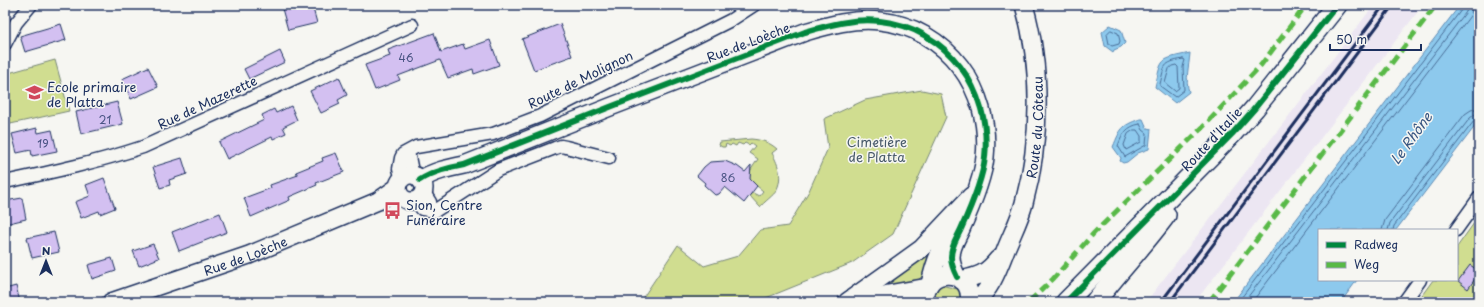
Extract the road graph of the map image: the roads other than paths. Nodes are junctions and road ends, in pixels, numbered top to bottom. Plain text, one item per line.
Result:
1 (31, 5) edge
2 (754, 5) edge
3 (1024, 5) edge
4 (1337, 5) edge
5 (412, 24) dead end
6 (5, 44) edge
7 (609, 158) dead end
8 (1209, 158) junction
9 (5, 182) edge
10 (412, 187) junction
11 (976, 190) junction
12 (1479, 198) edge
13 (967, 214) junction
14 (1457, 229) edge
15 (1007, 247) junction
16 (1089, 278) junction
17 (959, 279) junction
18 (1419, 281) edge
19 (928, 291) edge
20 (111, 302) edge
21 (847, 302) edge
22 (862, 302) edge
23 (969, 302) edge
24 (974, 302) edge
25 (1060, 302) edge
26 (1066, 302) edge
27 (1095, 302) edge
28 (1404, 302) edge

1 - 6 street
2 - 10 street, Route de Molignon
3 - 15 street, Route du Côteau
4 - 8 main road, Route d'Italie
5 - 9 street, Rue de Mazerette
7 - 10 street
8 - 16 main road, Route d'Italie
8 - 27 main road
10 - 11 street, Rue de Loèche
10 - 20 street, Rue de Loèche
11 - 13 street, Rue de Loèche
11 - 21 street
12 - 14 street
13 - 17 street, Rue de Loèche
13 - 19 street, Rue de Loèche
15 - 17 street, Route du Côteau
15 - 24 street, Route du Côteau
16 - 25 main road, Route d'Italie
16 - 26 main road, Route d'Italie
17 - 19 street, Route du Côteau
17 - 23 street, Rue de Loèche
18 - 28 street
19 - 22 street, Route du Côteau

